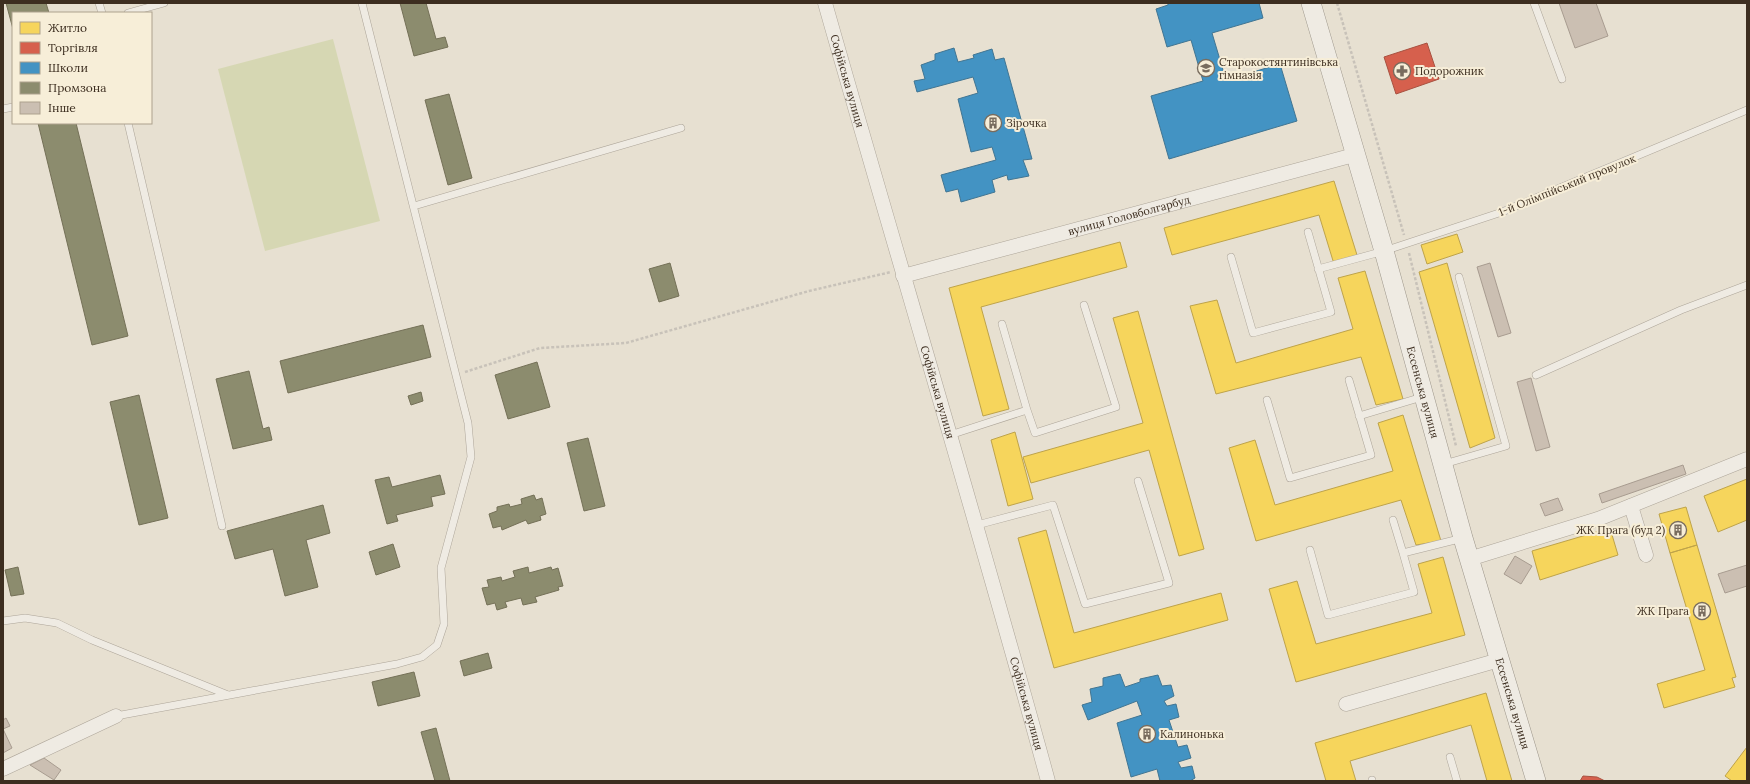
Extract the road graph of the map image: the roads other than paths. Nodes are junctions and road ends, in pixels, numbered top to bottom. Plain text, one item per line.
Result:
1 (164, 3) edge
2 (362, 3) edge
3 (826, 3) edge
4 (1311, 3) edge
5 (1534, 3) edge
6 (132, 12) edge
7 (1562, 79) dead end
8 (1747, 110) edge
9 (128, 124) edge
10 (681, 128) dead end
11 (1354, 155) junction
12 (414, 206) junction
13 (1308, 232) dead end
14 (1384, 251) junction
15 (1231, 257) dead end
16 (1318, 269) junction
17 (898, 274) junction
18 (1459, 277) dead end
19 (1747, 286) edge
20 (1084, 305) dead end
21 (1002, 324) dead end
22 (1536, 375) dead end
23 (1349, 380) dead end
24 (1423, 397) junction
25 (1267, 400) dead end
26 (1028, 410) junction
27 (1360, 416) junction
28 (950, 435) junction
29 (1747, 459) edge
30 (1451, 462) junction
31 (1138, 481) dead end
32 (1631, 506) junction
33 (1393, 520) dead end
34 (978, 525) junction
35 (222, 526) dead end
36 (1463, 538) junction
37 (1310, 550) dead end
38 (1403, 553) junction
39 (1646, 555) dead end
40 (1469, 559) junction
41 (3, 621) edge
42 (1500, 660) junction
43 (229, 695) junction
44 (1346, 704) dead end
45 (116, 716) joint
46 (1450, 757) dead end
47 (3, 769) edge
48 (1048, 781) edge
49 (1457, 781) edge
50 (1536, 781) edge

1 - 6 lane
2 - 12 lane
3 - 17 street, Софійська вулиця
4 - 11 street, Ессенська вулиця
5 - 7 lane
8 - 14 lane, 1-й Олімпійський провулок
9 - 35 lane
10 - 12 lane
11 - 14 street, Ессенська вулиця
11 - 17 street, вулиця Головболгарбуд
12 - 43 lane
13 - 16 lane
14 - 16 lane, 1-й Олімпійський провулок
14 - 24 street, Ессенська вулиця
15 - 16 lane
17 - 28 street, Софійська вулиця
18 - 30 lane
19 - 22 lane
20 - 26 lane
21 - 26 lane
23 - 27 lane
24 - 27 lane
24 - 30 street, Ессенська вулиця
25 - 27 lane
26 - 28 lane
28 - 34 street, Софійська вулиця
29 - 32 street
30 - 36 street, Ессенська вулиця
31 - 34 lane
32 - 39 street
32 - 40 street
33 - 38 lane
34 - 48 street, Софійська вулиця
36 - 38 lane
36 - 40 street, Ессенська вулиця
37 - 38 lane
40 - 42 street, Ессенська вулиця
41 - 43 lane
42 - 44 street
42 - 50 street, Ессенська вулиця
43 - 45 lane
45 - 47 street
46 - 49 lane

